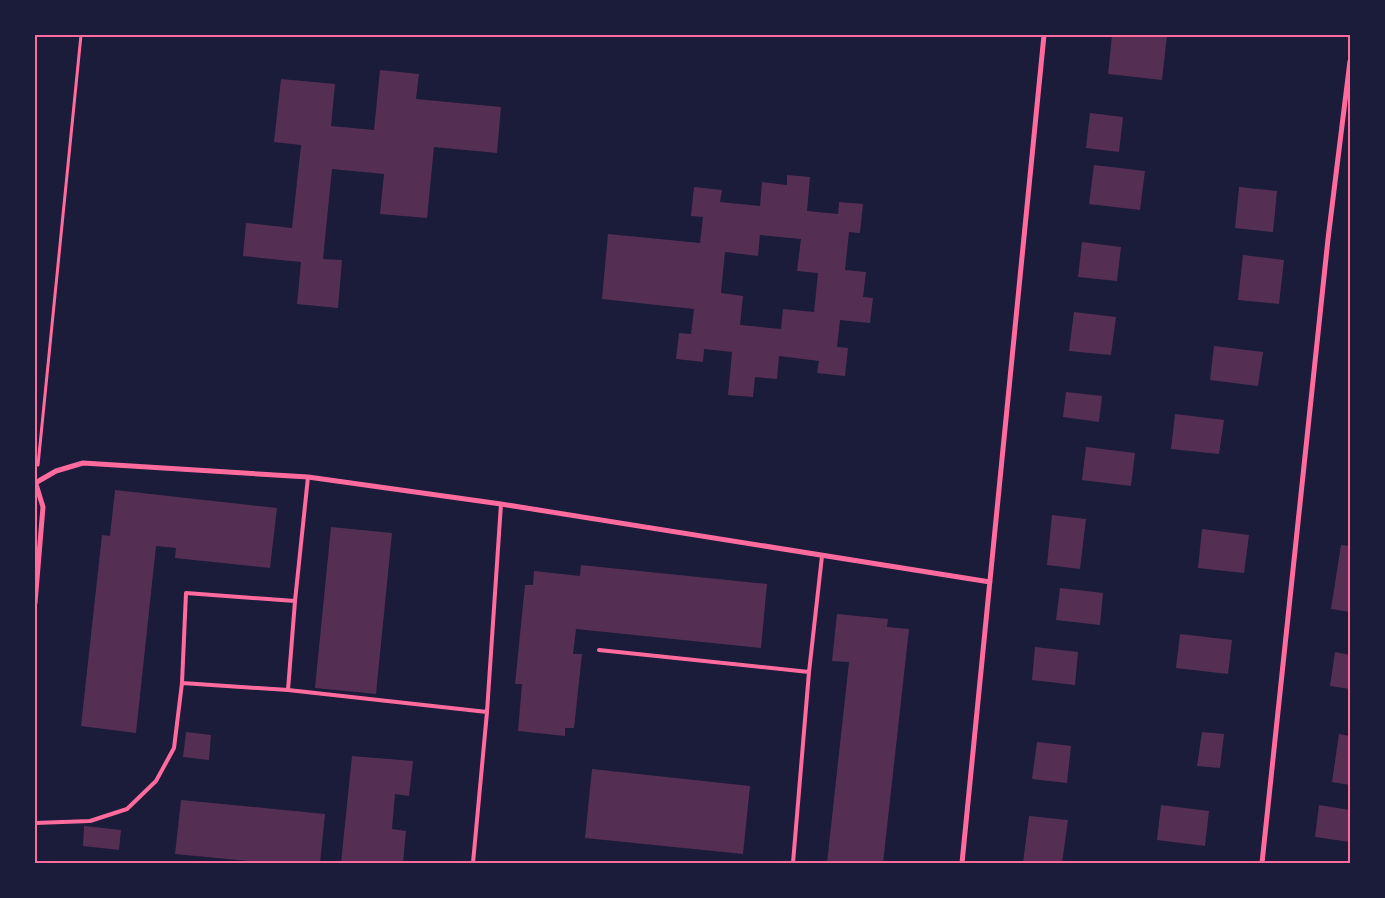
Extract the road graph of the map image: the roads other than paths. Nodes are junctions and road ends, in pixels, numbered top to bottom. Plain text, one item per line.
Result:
1 (1044, 35) edge
2 (1350, 61) edge
3 (308, 477) junction
4 (36, 482) edge
5 (501, 504) junction
6 (822, 556) junction
7 (990, 582) junction
8 (295, 600) junction
9 (35, 603) edge
10 (599, 650) dead end
11 (809, 672) junction
12 (182, 683) junction
13 (288, 690) junction
14 (487, 712) junction
15 (35, 823) edge
16 (473, 863) edge
17 (793, 863) edge
18 (962, 863) edge
19 (1262, 863) edge

1 - 7 street
2 - 19 street
3 - 4 street
3 - 5 street
3 - 8 lane
4 - 9 street
5 - 6 street
5 - 14 lane
6 - 7 street
6 - 11 lane
7 - 18 street
8 - 12 lane
8 - 13 lane
10 - 11 lane
11 - 17 lane
12 - 13 lane
12 - 15 lane
13 - 14 lane
14 - 16 lane

